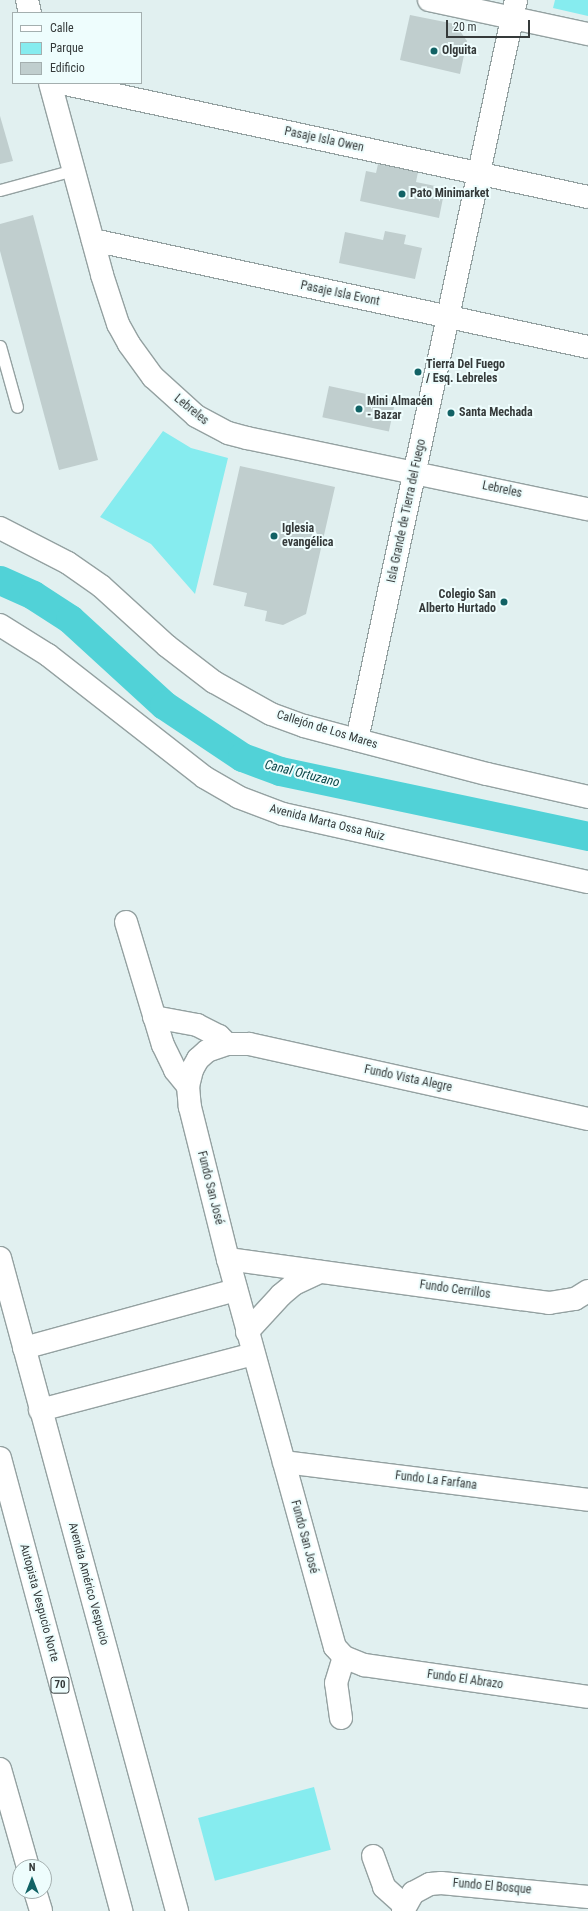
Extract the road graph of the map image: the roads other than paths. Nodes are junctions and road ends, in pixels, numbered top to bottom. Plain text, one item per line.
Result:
1 (27, 0) edge
2 (429, 0) edge
3 (514, 8) edge
4 (30, 12) edge
5 (588, 34) edge
6 (50, 84) edge
7 (66, 84) edge
8 (74, 170) junction
9 (479, 174) junction
10 (0, 190) edge
11 (588, 197) edge
12 (93, 240) junction
13 (449, 317) junction
14 (0, 346) edge
15 (588, 347) edge
16 (17, 407) dead end
17 (416, 472) junction
18 (588, 509) edge
19 (0, 528) edge
20 (0, 626) edge
21 (357, 740) junction
22 (588, 797) edge
23 (588, 882) edge
24 (126, 922) dead end
25 (154, 1017) junction
26 (227, 1044) junction
27 (198, 1059) joint
28 (188, 1086) junction
29 (588, 1119) edge
30 (0, 1258) edge
31 (228, 1260) junction
32 (320, 1272) junction
33 (236, 1290) junction
34 (588, 1291) edge
35 (248, 1332) junction
36 (24, 1348) junction
37 (253, 1354) junction
38 (40, 1410) junction
39 (0, 1458) edge
40 (284, 1462) junction
41 (588, 1500) edge
42 (344, 1657) junction
43 (588, 1697) edge
44 (341, 1718) dead end
45 (0, 1769) edge
46 (373, 1856) dead end
47 (26, 1859) edge
48 (37, 1899) edge
49 (585, 1901) edge
50 (403, 1908) edge
51 (40, 1911) edge
52 (121, 1911) edge
53 (177, 1911) edge

1 - 4 main road
2 - 3 main road
3 - 5 main road
3 - 9 main road, Isla Grande de Tierra del Fuego
6 - 8 main road, Lebreles
7 - 9 main road, Pasaje Isla Owen
8 - 10 lane
8 - 12 main road, Lebreles
9 - 11 main road, Pasaje Isla Owen
9 - 13 main road, Isla Grande de Tierra del Fuego
12 - 13 main road, Pasaje Isla Evont
12 - 17 main road, Lebreles
13 - 15 main road, Pasaje Isla Evont
13 - 17 main road, Isla Grande de Tierra del Fuego
14 - 16 lane
17 - 18 main road, Lebreles
17 - 21 main road, Isla Grande de Tierra del Fuego
19 - 21 main road, Callejón de Los Mares
20 - 23 main road, Avenida Marta Ossa Ruiz
21 - 22 main road, Callejón de Los Mares
24 - 25 main road, Fundo San José
25 - 26 main road
25 - 28 main road, Fundo San José
26 - 27 main road, Fundo Vista Alegre
26 - 29 main road, Fundo Vista Alegre
27 - 28 main road, Fundo San José
28 - 31 main road, Fundo San José
30 - 36 main road, Avenida Américo Vespucio
31 - 32 main road, Fundo Cerrillos
31 - 33 main road, Fundo San José
32 - 34 main road, Fundo Cerrillos
32 - 35 main road
33 - 35 main road, Fundo San José
33 - 36 main road
35 - 37 main road, Fundo San José
36 - 38 main road, Avenida Américo Vespucio
37 - 38 main road
37 - 40 main road, Fundo San José
38 - 53 main road, Avenida Américo Vespucio
39 - 52 main road, Autopista Vespucio Norte / 70
40 - 41 main road, Fundo La Farfana
40 - 42 main road, Fundo San José
42 - 43 main road, Fundo El Abrazo
42 - 44 main road
45 - 47 main road
46 - 50 main road, Fundo El Bosque
48 - 51 main road
49 - 50 main road, Fundo El Bosque

